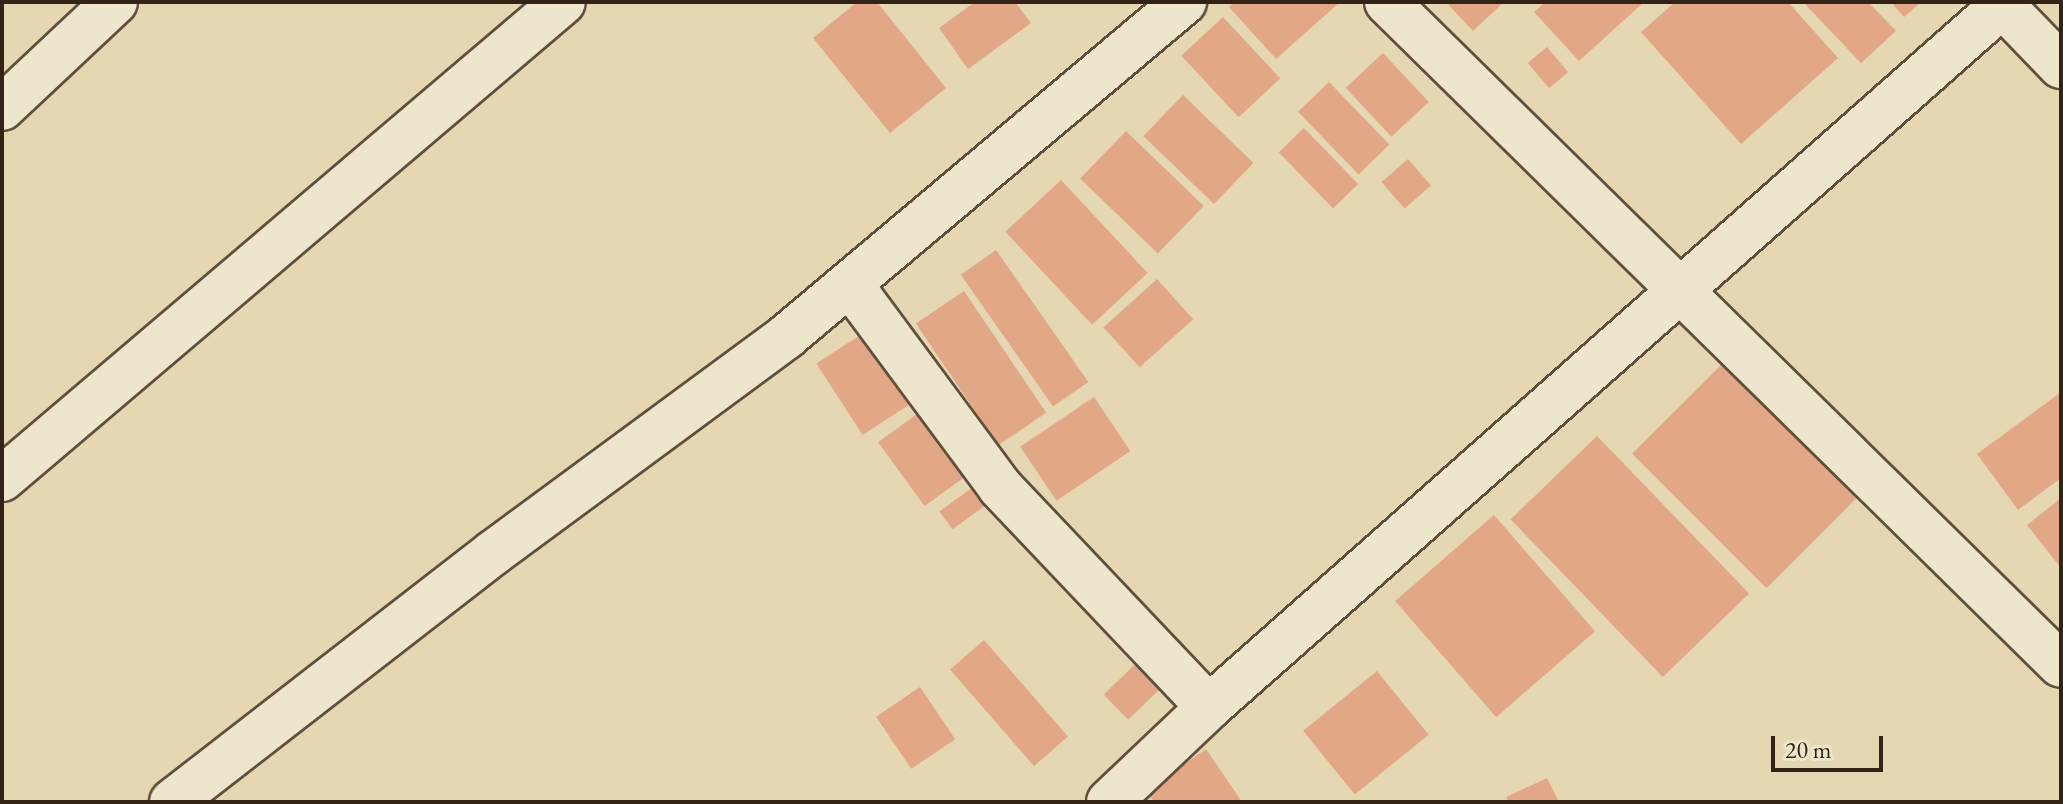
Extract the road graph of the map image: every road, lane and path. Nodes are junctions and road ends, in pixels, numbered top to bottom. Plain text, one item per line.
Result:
1 (115, 2) edge
2 (563, 2) edge
3 (1184, 2) edge
4 (1387, 2) edge
5 (2004, 4) edge
6 (2061, 66) edge
7 (2, 108) edge
8 (850, 284) junction
9 (1683, 291) junction
10 (2, 479) edge
11 (2061, 665) edge
12 (1209, 707) junction
13 (172, 802) edge
14 (1109, 802) edge

1 - 7 street
2 - 10 street
3 - 8 street
4 - 9 street
5 - 6 street
5 - 9 street
8 - 12 street
8 - 13 street
9 - 11 street
9 - 12 street
12 - 14 street

